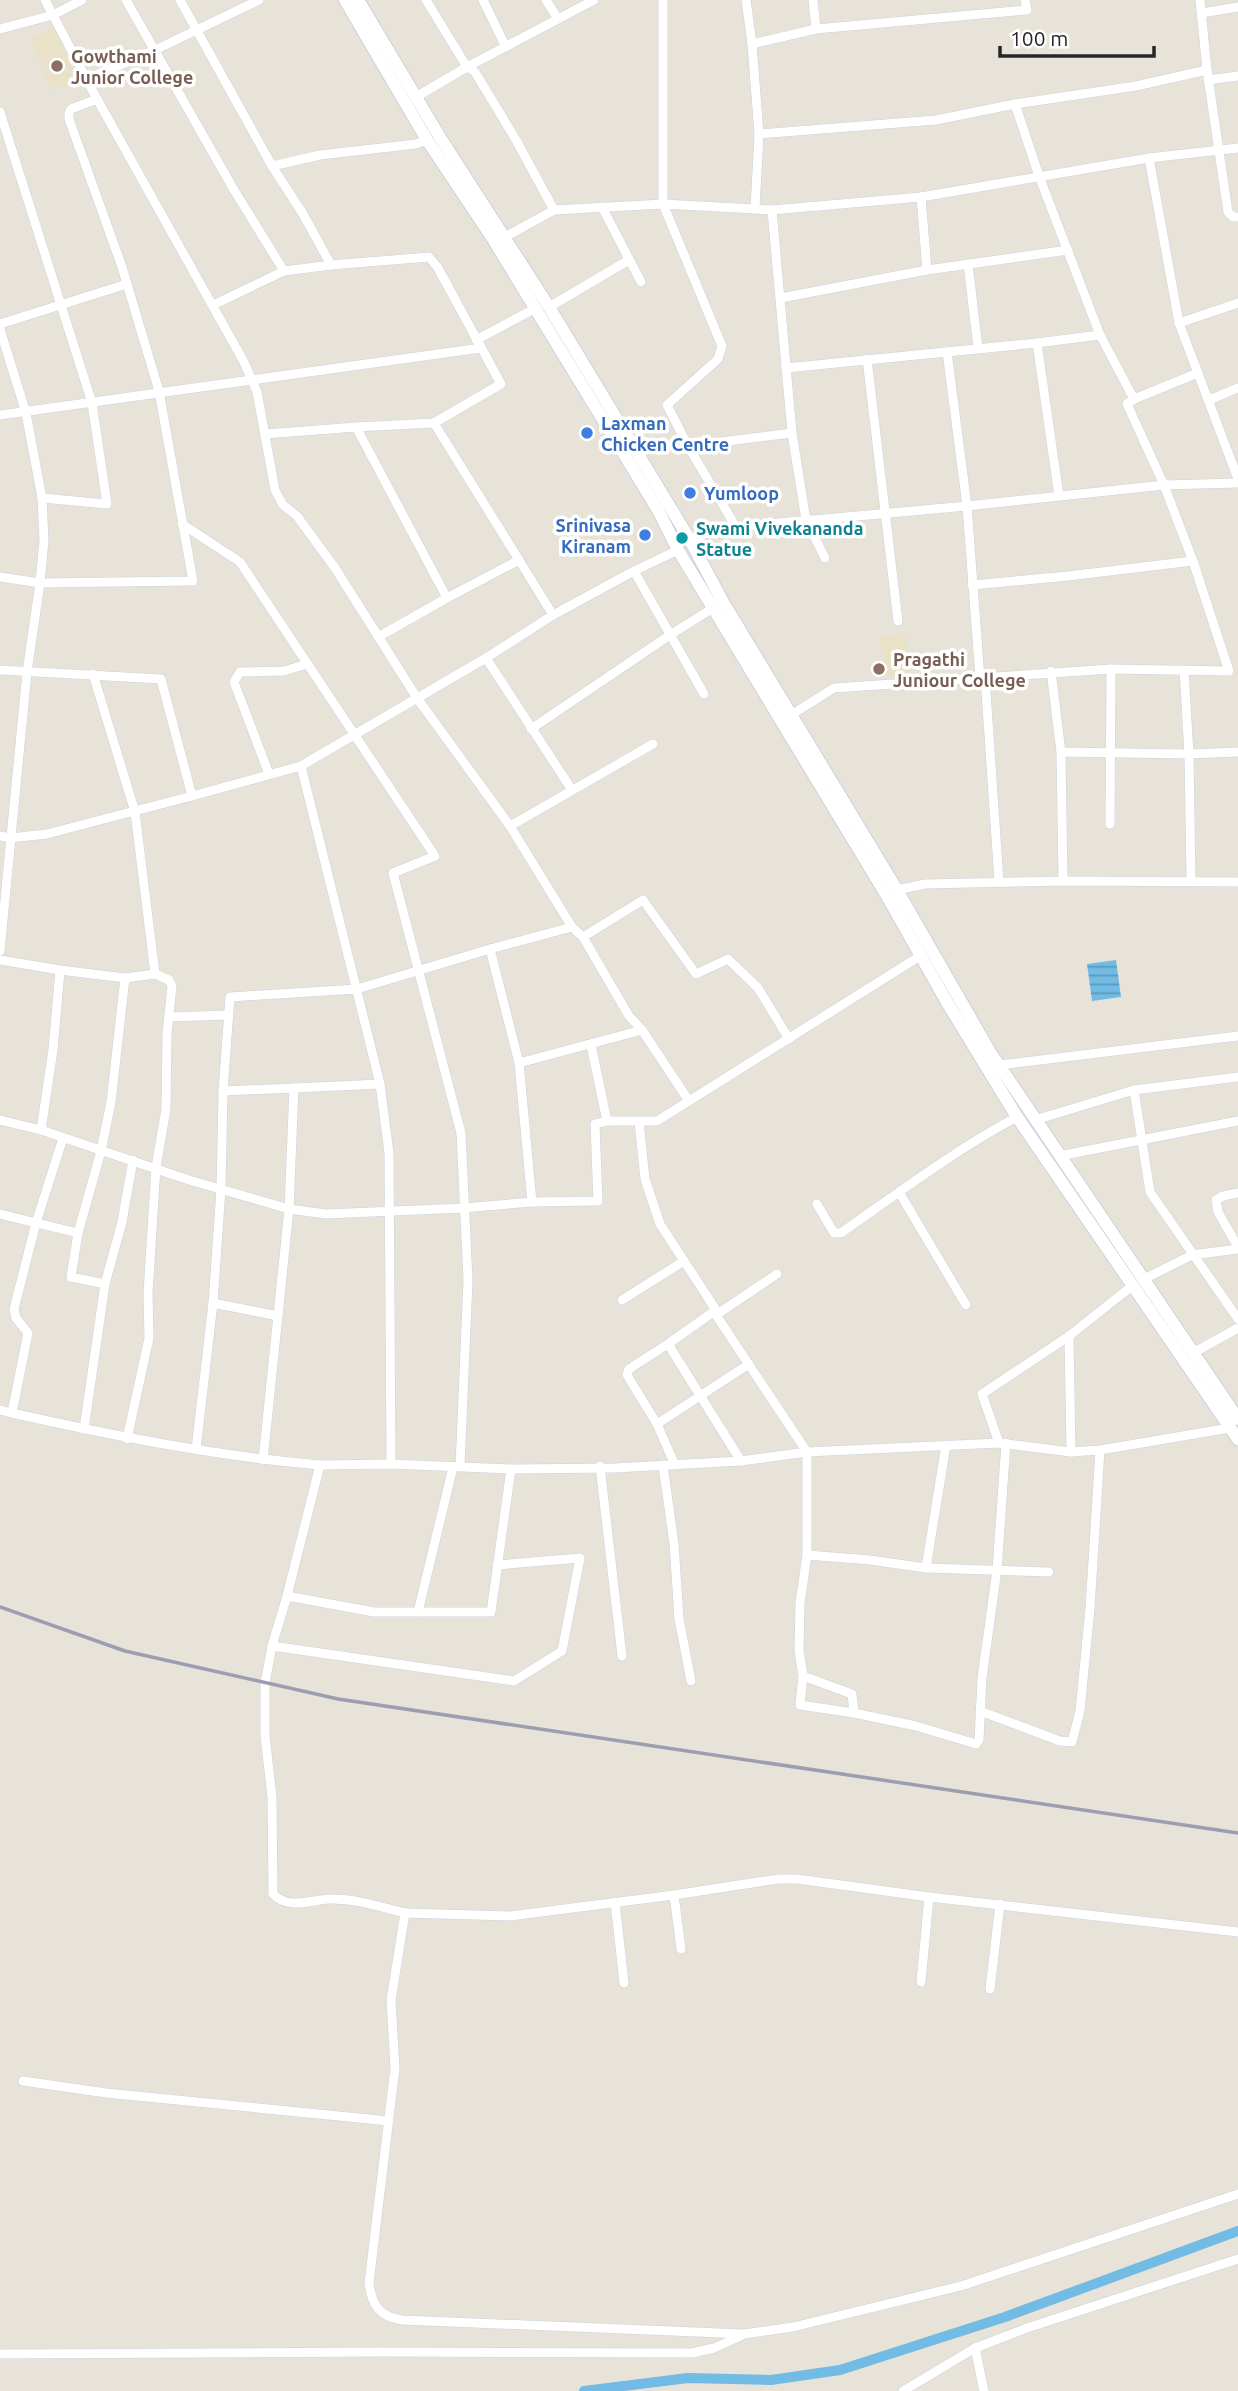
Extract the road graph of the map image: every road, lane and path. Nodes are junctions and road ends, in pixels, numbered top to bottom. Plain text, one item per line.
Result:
1 (45, 0) edge
2 (82, 0) edge
3 (126, 0) edge
4 (180, 0) edge
5 (259, 0) edge
6 (345, 0) edge
7 (358, 0) edge
8 (426, 0) edge
9 (483, 0) edge
10 (546, 0) edge
11 (594, 0) edge
12 (663, 0) edge
13 (746, 0) edge
14 (813, 0) edge
15 (1025, 0) edge
16 (1200, 0) edge
17 (1238, 7) edge
18 (1202, 13) junction
19 (53, 15) junction
20 (558, 19) junction
21 (0, 29) edge
22 (816, 29) junction
23 (197, 30) junction
24 (752, 44) junction
25 (506, 47) junction
26 (155, 50) junction
27 (467, 67) junction
28 (1207, 70) junction
29 (1238, 75) edge
30 (87, 79) junction
31 (1209, 80) junction
32 (416, 97) junction
33 (97, 99) junction
34 (1015, 104) junction
35 (0, 111) edge
36 (758, 134) junction
37 (427, 140) junction
38 (1238, 148) edge
39 (1219, 151) junction
40 (1149, 158) junction
41 (272, 166) junction
42 (1039, 176) junction
43 (921, 197) junction
44 (663, 204) junction
45 (601, 207) junction
46 (755, 209) junction
47 (554, 210) junction
48 (772, 210) junction
49 (1238, 217) edge
50 (505, 237) junction
51 (1069, 250) junction
52 (629, 260) junction
53 (968, 264) junction
54 (331, 265) junction
55 (927, 270) junction
56 (284, 271) junction
57 (641, 282) dead end
58 (127, 284) junction
59 (781, 298) junction
60 (1238, 303) edge
61 (62, 304) junction
62 (213, 305) junction
63 (549, 307) junction
64 (534, 309) junction
65 (1179, 323) junction
66 (0, 327) edge
67 (1100, 335) junction
68 (478, 344) junction
69 (1037, 344) junction
70 (978, 348) junction
71 (947, 352) junction
72 (867, 359) junction
73 (786, 368) junction
74 (1198, 373) junction
75 (251, 379) junction
76 (1238, 388) edge
77 (159, 391) junction
78 (1134, 399) junction
79 (1209, 400) junction
80 (92, 403) junction
81 (26, 413) junction
82 (0, 415) edge
83 (434, 423) junction
84 (356, 428) junction
85 (792, 433) junction
86 (265, 434) junction
87 (688, 446) junction
88 (1238, 481) edge
89 (1164, 485) junction
90 (1059, 496) junction
91 (42, 498) junction
92 (967, 506) junction
93 (884, 514) junction
94 (806, 520) junction
95 (182, 524) junction
96 (736, 527) junction
97 (690, 540) junction
98 (678, 550) junction
99 (825, 558) dead end
100 (519, 560) junction
101 (1193, 561) junction
102 (634, 570) junction
103 (0, 577) edge
104 (40, 583) junction
105 (972, 585) junction
106 (447, 598) junction
107 (713, 608) junction
108 (553, 615) junction
109 (898, 621) dead end
110 (670, 635) junction
111 (378, 637) junction
112 (486, 658) junction
113 (307, 664) junction
114 (1111, 669) junction
115 (0, 670) edge
116 (1184, 670) junction
117 (1051, 671) junction
118 (1233, 671) edge
119 (27, 672) junction
120 (93, 674) junction
121 (982, 678) junction
122 (704, 694) dead end
123 (417, 698) junction
124 (791, 715) junction
125 (531, 729) junction
126 (354, 735) junction
127 (653, 744) dead end
128 (1061, 752) junction
129 (1238, 752) edge
130 (1109, 753) junction
131 (1189, 754) junction
132 (301, 766) junction
133 (269, 774) junction
134 (572, 790) junction
135 (192, 796) junction
136 (135, 812) junction
137 (1110, 824) dead end
138 (510, 826) junction
139 (5, 837) edge
140 (1063, 881) junction
141 (1191, 881) junction
142 (1238, 881) edge
143 (999, 882) junction
144 (897, 890) junction
145 (572, 927) junction
146 (583, 937) junction
147 (490, 949) junction
148 (0, 951) edge
149 (920, 956) junction
150 (0, 960) edge
151 (60, 970) junction
152 (418, 972) junction
153 (155, 974) junction
154 (125, 978) junction
155 (357, 989) junction
156 (227, 1015) junction
157 (169, 1017) junction
158 (642, 1030) junction
159 (1238, 1036) edge
160 (789, 1039) junction
161 (591, 1045) junction
162 (519, 1063) junction
163 (999, 1065) junction
164 (1238, 1077) edge
165 (380, 1084) junction
166 (294, 1088) junction
167 (1134, 1090) junction
168 (223, 1091) junction
169 (689, 1101) junction
170 (1017, 1117) junction
171 (0, 1119) edge
172 (1035, 1120) junction
173 (607, 1121) junction
174 (1238, 1121) edge
175 (639, 1122) junction
176 (41, 1130) junction
177 (63, 1138) junction
178 (1141, 1141) junction
179 (101, 1151) junction
180 (1059, 1156) junction
181 (133, 1160) junction
182 (156, 1167) junction
183 (221, 1189) junction
184 (899, 1192) junction
185 (1238, 1193) edge
186 (532, 1202) junction
187 (817, 1204) dead end
188 (289, 1209) junction
189 (463, 1209) junction
190 (390, 1211) junction
191 (0, 1214) edge
192 (36, 1223) junction
193 (78, 1233) junction
194 (1238, 1248) edge
195 (1192, 1255) junction
196 (684, 1261) junction
197 (778, 1274) dead end
198 (1137, 1283) junction
199 (105, 1284) junction
200 (622, 1300) dead end
201 (213, 1303) junction
202 (966, 1305) dead end
203 (278, 1316) junction
204 (1238, 1319) edge
205 (1238, 1328) edge
206 (1069, 1336) junction
207 (668, 1344) junction
208 (1193, 1353) junction
209 (749, 1364) junction
210 (701, 1396) junction
211 (0, 1410) edge
212 (12, 1412) junction
213 (657, 1423) junction
214 (1235, 1428) edge
215 (84, 1429) junction
216 (127, 1439) junction
217 (1002, 1443) junction
218 (946, 1445) junction
219 (196, 1449) junction
220 (1100, 1450) junction
221 (807, 1452) junction
222 (1072, 1452) junction
223 (262, 1460) junction
224 (741, 1461) junction
225 (391, 1464) junction
226 (320, 1465) junction
227 (663, 1465) junction
228 (675, 1465) junction
229 (456, 1466) junction
230 (600, 1466) junction
231 (511, 1469) junction
232 (807, 1555) junction
233 (497, 1565) junction
234 (926, 1569) junction
235 (998, 1570) junction
236 (1049, 1572) dead end
237 (287, 1596) junction
238 (418, 1612) junction
239 (272, 1646) junction
240 (622, 1656) dead end
241 (803, 1676) junction
242 (691, 1681) dead end
243 (980, 1711) junction
244 (854, 1713) junction
245 (674, 1895) junction
246 (929, 1896) junction
247 (615, 1902) junction
248 (1000, 1904) junction
249 (405, 1913) junction
250 (1238, 1932) edge
251 (681, 1950) dead end
252 (921, 1982) dead end
253 (624, 1983) dead end
254 (990, 1989) dead end
255 (23, 2081) dead end
256 (389, 2120) junction
257 (1238, 2194) edge
258 (1238, 2259) edge
259 (744, 2334) junction
260 (975, 2348) junction
261 (0, 2354) edge
262 (903, 2391) edge
263 (984, 2391) edge

1 - 19 street
2 - 19 street
3 - 26 street
4 - 23 street
5 - 23 street
6 - 37 main road
7 - 32 main road
8 - 27 street
9 - 25 street
10 - 20 street
11 - 20 street
12 - 44 street
13 - 24 street
14 - 22 street
15 - 22 street
16 - 18 street
17 - 18 street
18 - 28 street
19 - 21 street
19 - 30 street
20 - 25 street
22 - 24 street
23 - 26 street
23 - 41 street
24 - 36 street
25 - 27 street
26 - 30 street
26 - 56 street
27 - 32 street
27 - 47 street
28 - 31 street
28 - 34 street
29 - 31 street
30 - 33 street
31 - 39 street
32 - 50 main road
33 - 58 street
33 - 62 street
34 - 36 street
34 - 42 street
35 - 61 street
36 - 46 street
37 - 41 street
37 - 64 main road
38 - 39 street
39 - 40 street
39 - 49 street
40 - 42 street
40 - 65 street
41 - 54 street
42 - 43 street
42 - 51 street
43 - 48 street
43 - 55 street
44 - 45 street
44 - 46 street
44 - 87 street
45 - 47 street
45 - 52 street
46 - 48 street
47 - 50 street
48 - 59 street
50 - 63 main road
51 - 53 street
51 - 67 street
52 - 57 street
52 - 63 street
53 - 55 street
53 - 70 street
54 - 56 street
54 - 68 street
55 - 59 street
56 - 62 street
58 - 61 street
58 - 77 street
59 - 73 street
60 - 65 street
61 - 66 street
61 - 80 street
62 - 75 street
63 - 97 main road
64 - 68 street
64 - 98 main road
65 - 74 street
66 - 81 street
67 - 69 street
67 - 78 street
68 - 75 street
68 - 83 street
69 - 70 street
69 - 90 street
70 - 71 street
71 - 72 street
71 - 92 street
72 - 73 street
72 - 93 street
73 - 85 street
74 - 78 street
74 - 79 street
75 - 77 street
75 - 86 street
76 - 79 street
77 - 80 street
77 - 95 street
78 - 89 street
79 - 88 street
80 - 81 street
80 - 91 street
81 - 82 street
81 - 91 street
83 - 84 street
83 - 100 street
84 - 86 street
84 - 106 street
85 - 87 street
85 - 94 street
86 - 111 street
87 - 96 street
88 - 89 street
89 - 90 street
89 - 101 street
90 - 92 street
91 - 104 street
92 - 93 street
92 - 105 street
93 - 94 street
93 - 109 street
94 - 96 street
94 - 99 street
95 - 104 street
95 - 113 street
96 - 97 street
97 - 124 main road
98 - 102 street
98 - 107 main road
100 - 106 street
100 - 108 street
101 - 105 street
101 - 118 street
102 - 108 street
102 - 110 street
103 - 104 street
104 - 119 street
105 - 121 street
106 - 111 street
107 - 110 street
107 - 149 main road
108 - 112 street
110 - 122 street
110 - 125 street
111 - 123 street
112 - 123 street
112 - 125 street
113 - 126 street
113 - 133 street
114 - 116 street
114 - 117 street
114 - 130 street
115 - 119 street
116 - 118 street
116 - 131 street
117 - 121 street
117 - 128 street
119 - 120 street
119 - 139 street
120 - 135 street
120 - 136 street
121 - 124 street
121 - 143 street
123 - 126 street
123 - 138 street
124 - 144 main road
125 - 134 street
126 - 132 street
126 - 152 street
127 - 134 street
128 - 130 street
128 - 140 street
129 - 131 street
130 - 131 street
130 - 137 street
131 - 141 street
132 - 133 street
132 - 155 street
133 - 135 street
134 - 138 street
135 - 136 street
136 - 139 street
136 - 153 street
138 - 145 street
139 - 148 street
140 - 141 street
140 - 143 street
141 - 142 street
143 - 144 street
144 - 163 main road
145 - 146 street
145 - 147 street
146 - 158 street
146 - 160 street
147 - 152 street
147 - 162 street
149 - 160 street
149 - 170 main road
150 - 151 street
151 - 154 street
151 - 176 street
152 - 155 street
152 - 189 street
153 - 154 street
153 - 157 street
154 - 179 street
155 - 156 street
155 - 165 street
156 - 157 street
156 - 168 street
157 - 182 street
158 - 161 street
158 - 169 street
159 - 163 street
160 - 169 street
161 - 162 street
161 - 173 street
162 - 186 street
163 - 172 main road
164 - 167 street
165 - 166 street
165 - 190 street
166 - 168 street
166 - 188 street
167 - 172 street
167 - 178 street
168 - 183 street
169 - 175 street
170 - 184 street
170 - 198 main road
171 - 176 street
172 - 180 main road
173 - 175 street
173 - 186 street
174 - 178 street
175 - 196 street
176 - 177 street
177 - 179 street
177 - 192 street
178 - 180 street
178 - 195 street
179 - 181 street
179 - 193 street
180 - 198 main road
181 - 182 street
181 - 199 street
182 - 183 street
182 - 216 street
183 - 188 street
183 - 201 street
184 - 187 street
184 - 202 street
185 - 194 street
186 - 189 street
188 - 190 street
188 - 203 street
189 - 190 street
189 - 229 street
190 - 225 street
191 - 192 street
192 - 193 street
192 - 212 street
193 - 199 street
194 - 195 street
195 - 198 street
195 - 204 street
196 - 200 street
196 - 207 street
197 - 209 street
198 - 206 street
198 - 208 main road
198 - 214 main road
199 - 215 street
201 - 203 street
201 - 219 street
203 - 223 street
205 - 208 street
206 - 217 street
206 - 222 street
207 - 210 street
207 - 213 street
208 - 214 main road
209 - 210 street
209 - 221 street
210 - 213 street
210 - 224 street
211 - 212 street
212 - 215 street
213 - 228 street
214 - 220 street
215 - 216 street
216 - 219 street
217 - 218 street
217 - 222 street
217 - 235 street
218 - 221 street
218 - 234 street
219 - 223 street
220 - 222 street
220 - 243 street
221 - 224 street
221 - 232 street
223 - 226 street
224 - 228 street
225 - 226 street
225 - 229 street
226 - 237 street
227 - 228 street
227 - 230 street
227 - 242 street
229 - 231 street
229 - 238 street
230 - 231 street
230 - 240 street
231 - 233 street
232 - 234 street
232 - 241 street
233 - 238 street
233 - 239 street
234 - 235 street
235 - 236 street
235 - 243 street
237 - 238 street
237 - 239 street
239 - 249 street
241 - 244 street
241 - 244 street
243 - 244 street
245 - 246 street
245 - 247 street
245 - 251 street
246 - 248 street
246 - 252 street
247 - 249 street
247 - 253 street
248 - 250 street
248 - 254 street
249 - 256 street
255 - 256 street
256 - 259 street
257 - 259 street
258 - 260 street
259 - 261 street
260 - 262 street
260 - 263 street

